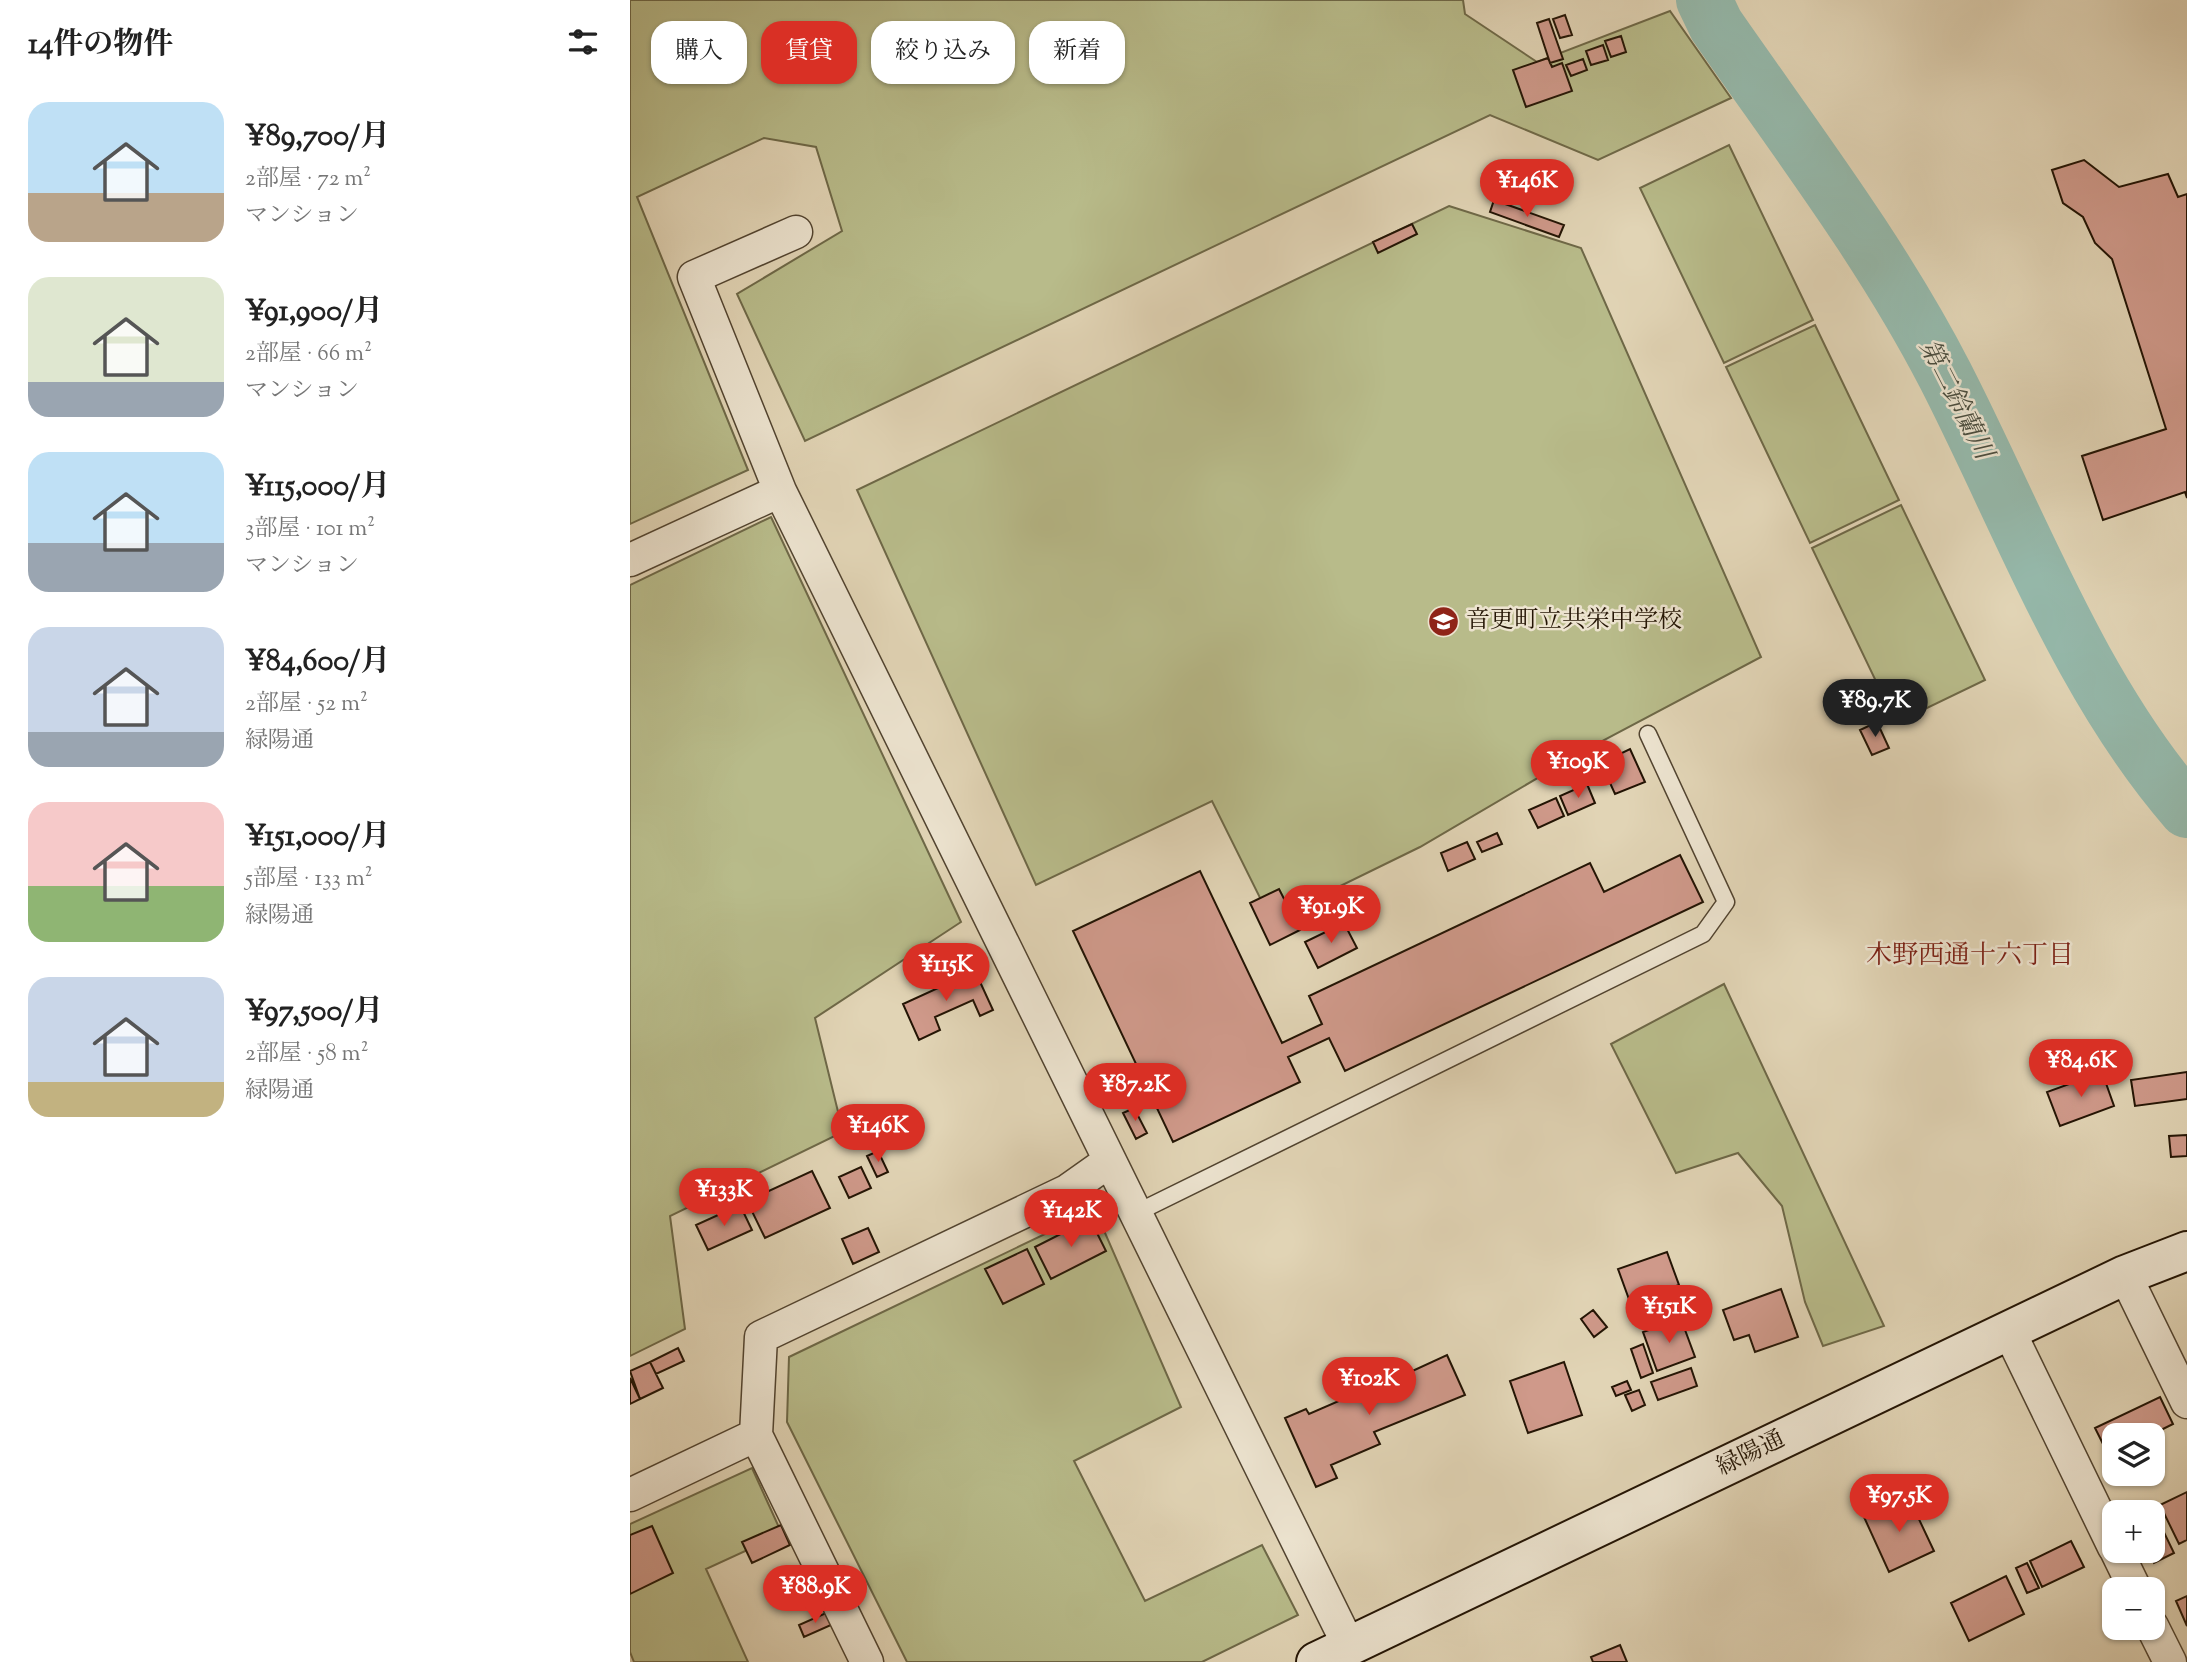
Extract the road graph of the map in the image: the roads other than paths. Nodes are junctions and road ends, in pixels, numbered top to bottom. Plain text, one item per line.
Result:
1 (796, 232) dead end
2 (780, 491) junction
3 (630, 560) edge
4 (1648, 734) dead end
5 (1108, 1162) junction
6 (1134, 1214) junction
7 (2187, 1251) edge
8 (2125, 1275) junction
9 (2009, 1331) junction
10 (2187, 1402) edge
11 (756, 1435) junction
12 (630, 1495) edge
13 (2102, 1522) edge
14 (2159, 1640) edge
15 (1333, 1654) edge
16 (867, 1662) edge
17 (2170, 1662) edge

1 - 2 street
2 - 3 street
2 - 5 street
4 - 6 lane
5 - 6 street
5 - 11 street
6 - 15 street
7 - 8 street, 緑陽通
8 - 9 street, 緑陽通
8 - 10 street
9 - 13 street
9 - 15 street, 緑陽通
11 - 12 street
11 - 16 street
14 - 17 street

